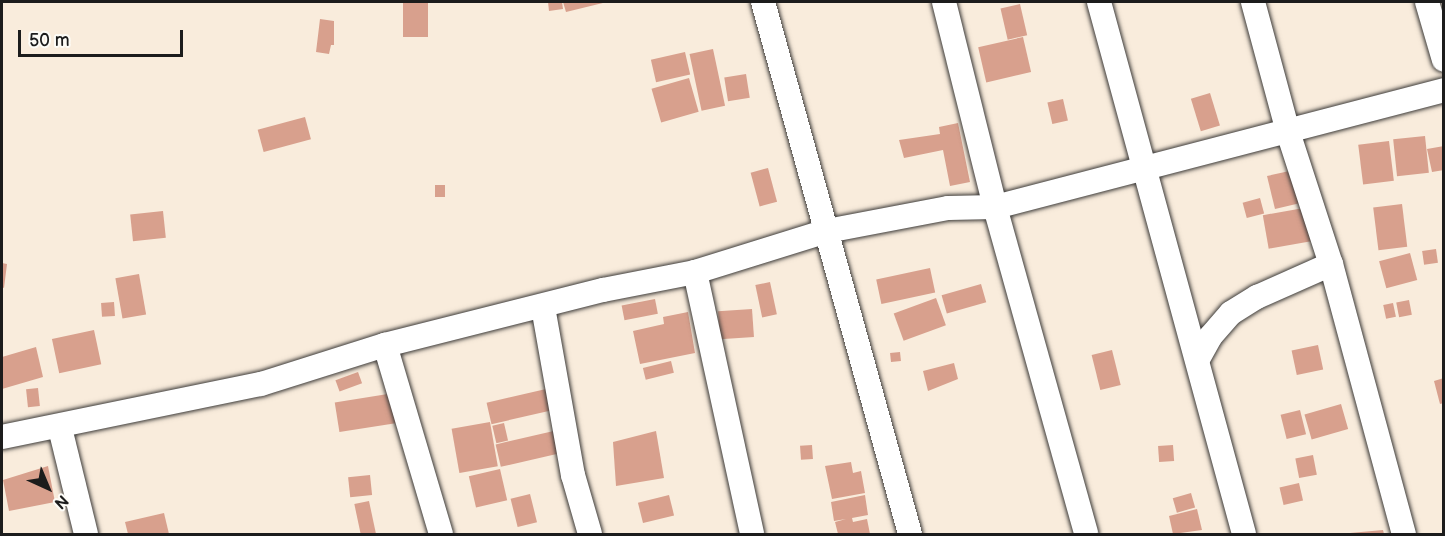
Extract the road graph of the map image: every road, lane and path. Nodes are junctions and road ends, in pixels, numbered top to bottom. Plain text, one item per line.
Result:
1 (763, 2) edge
2 (944, 2) edge
3 (1099, 2) edge
4 (1252, 2) edge
5 (1427, 2) edge
6 (1443, 60) edge
7 (1443, 90) edge
8 (1288, 132) junction
9 (1146, 165) junction
10 (995, 207) junction
11 (827, 231) junction
12 (1331, 264) junction
13 (695, 272) junction
14 (543, 307) junction
15 (385, 345) junction
16 (1198, 359) junction
17 (60, 428) junction
18 (2, 437) edge
19 (86, 534) edge
20 (441, 534) edge
21 (590, 534) edge
22 (752, 534) edge
23 (910, 534) edge
24 (1086, 534) edge
25 (1245, 534) edge
26 (1404, 534) edge

1 - 11 street
2 - 10 street
3 - 9 street
4 - 8 street
5 - 6 street
7 - 8 street
8 - 9 street
8 - 12 street
9 - 10 street
9 - 16 street
10 - 11 street
10 - 24 street
11 - 13 street
11 - 23 street
12 - 16 street
12 - 26 street
13 - 14 street
13 - 22 street
14 - 15 street
14 - 21 street
15 - 17 street
15 - 20 street
16 - 25 street
17 - 18 street
17 - 19 street

